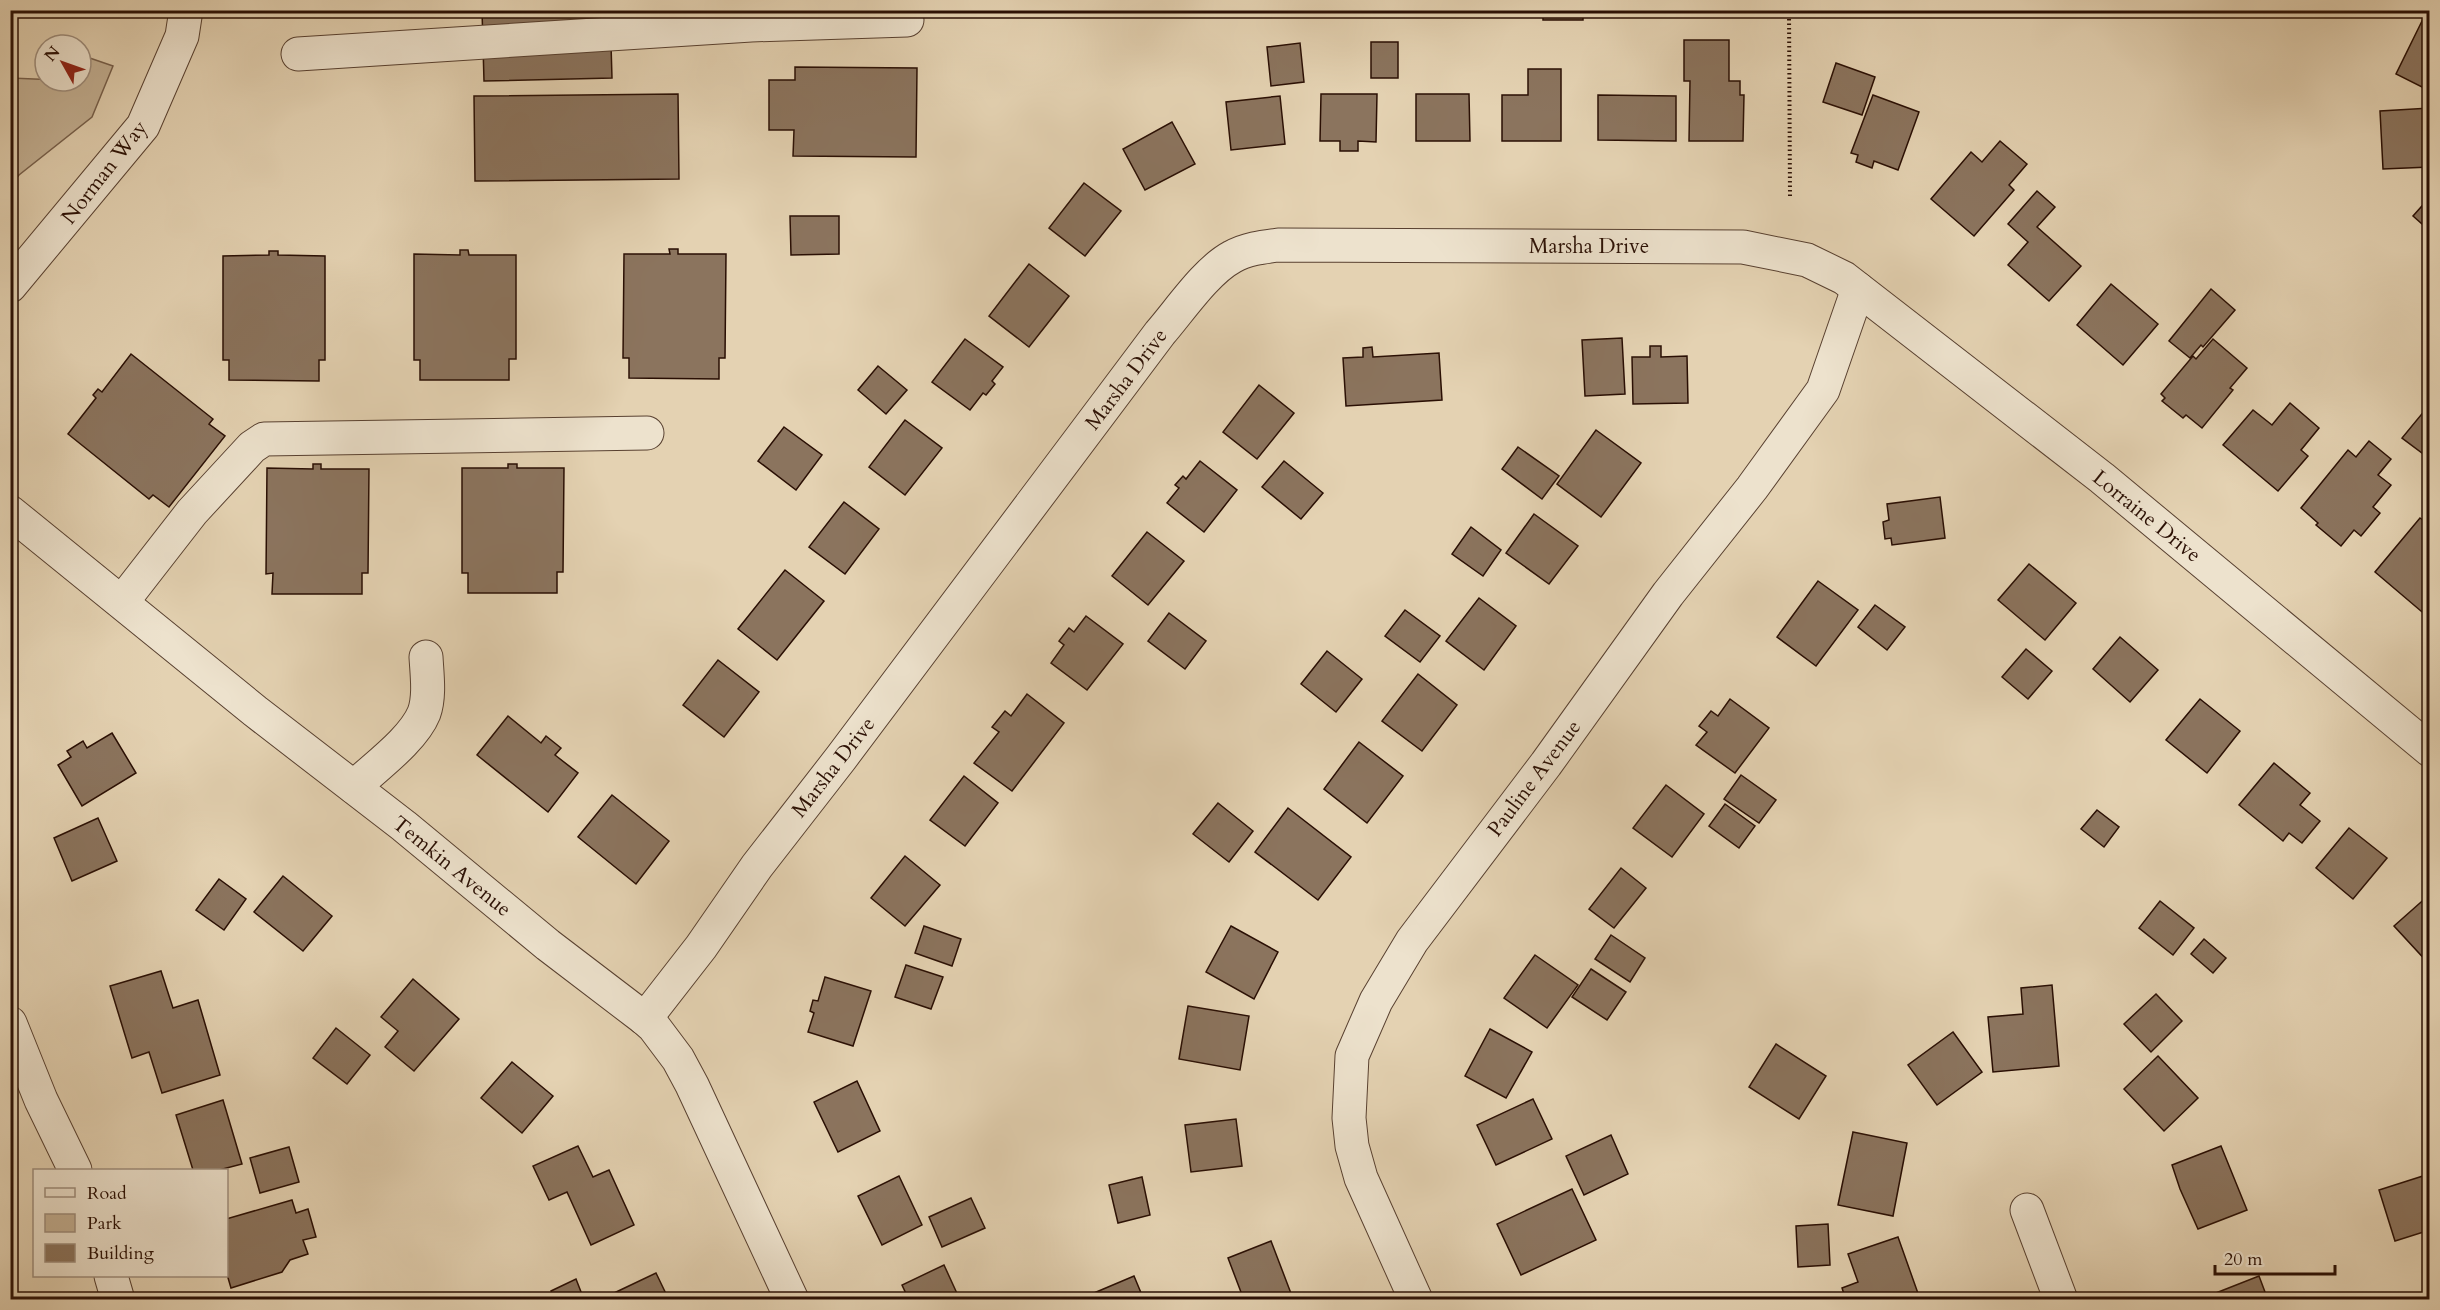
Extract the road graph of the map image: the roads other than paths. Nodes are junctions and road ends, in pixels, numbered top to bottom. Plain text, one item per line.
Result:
1 (186, 10) edge
2 (907, 20) dead end
3 (298, 54) dead end
4 (10, 286) edge
5 (1858, 289) junction
6 (647, 433) dead end
7 (10, 512) edge
8 (122, 602) junction
9 (426, 657) dead end
10 (2430, 750) edge
11 (354, 787) junction
12 (645, 1019) junction
13 (10, 1023) edge
14 (75, 1169) edge
15 (2027, 1210) dead end
16 (112, 1277) edge
17 (118, 1299) edge
18 (792, 1299) edge
19 (1416, 1299) edge
20 (2061, 1299) edge

1 - 4 street, Norman Way
2 - 3 street
5 - 10 street, Lorraine Drive
5 - 12 street, Marsha Drive
5 - 19 street, Pauline Avenue
6 - 8 street
7 - 8 street, Temkin Avenue
8 - 11 street, Temkin Avenue
9 - 11 street
11 - 12 street, Temkin Avenue
12 - 18 street, Temkin Avenue
13 - 14 street
15 - 20 street
16 - 17 street

